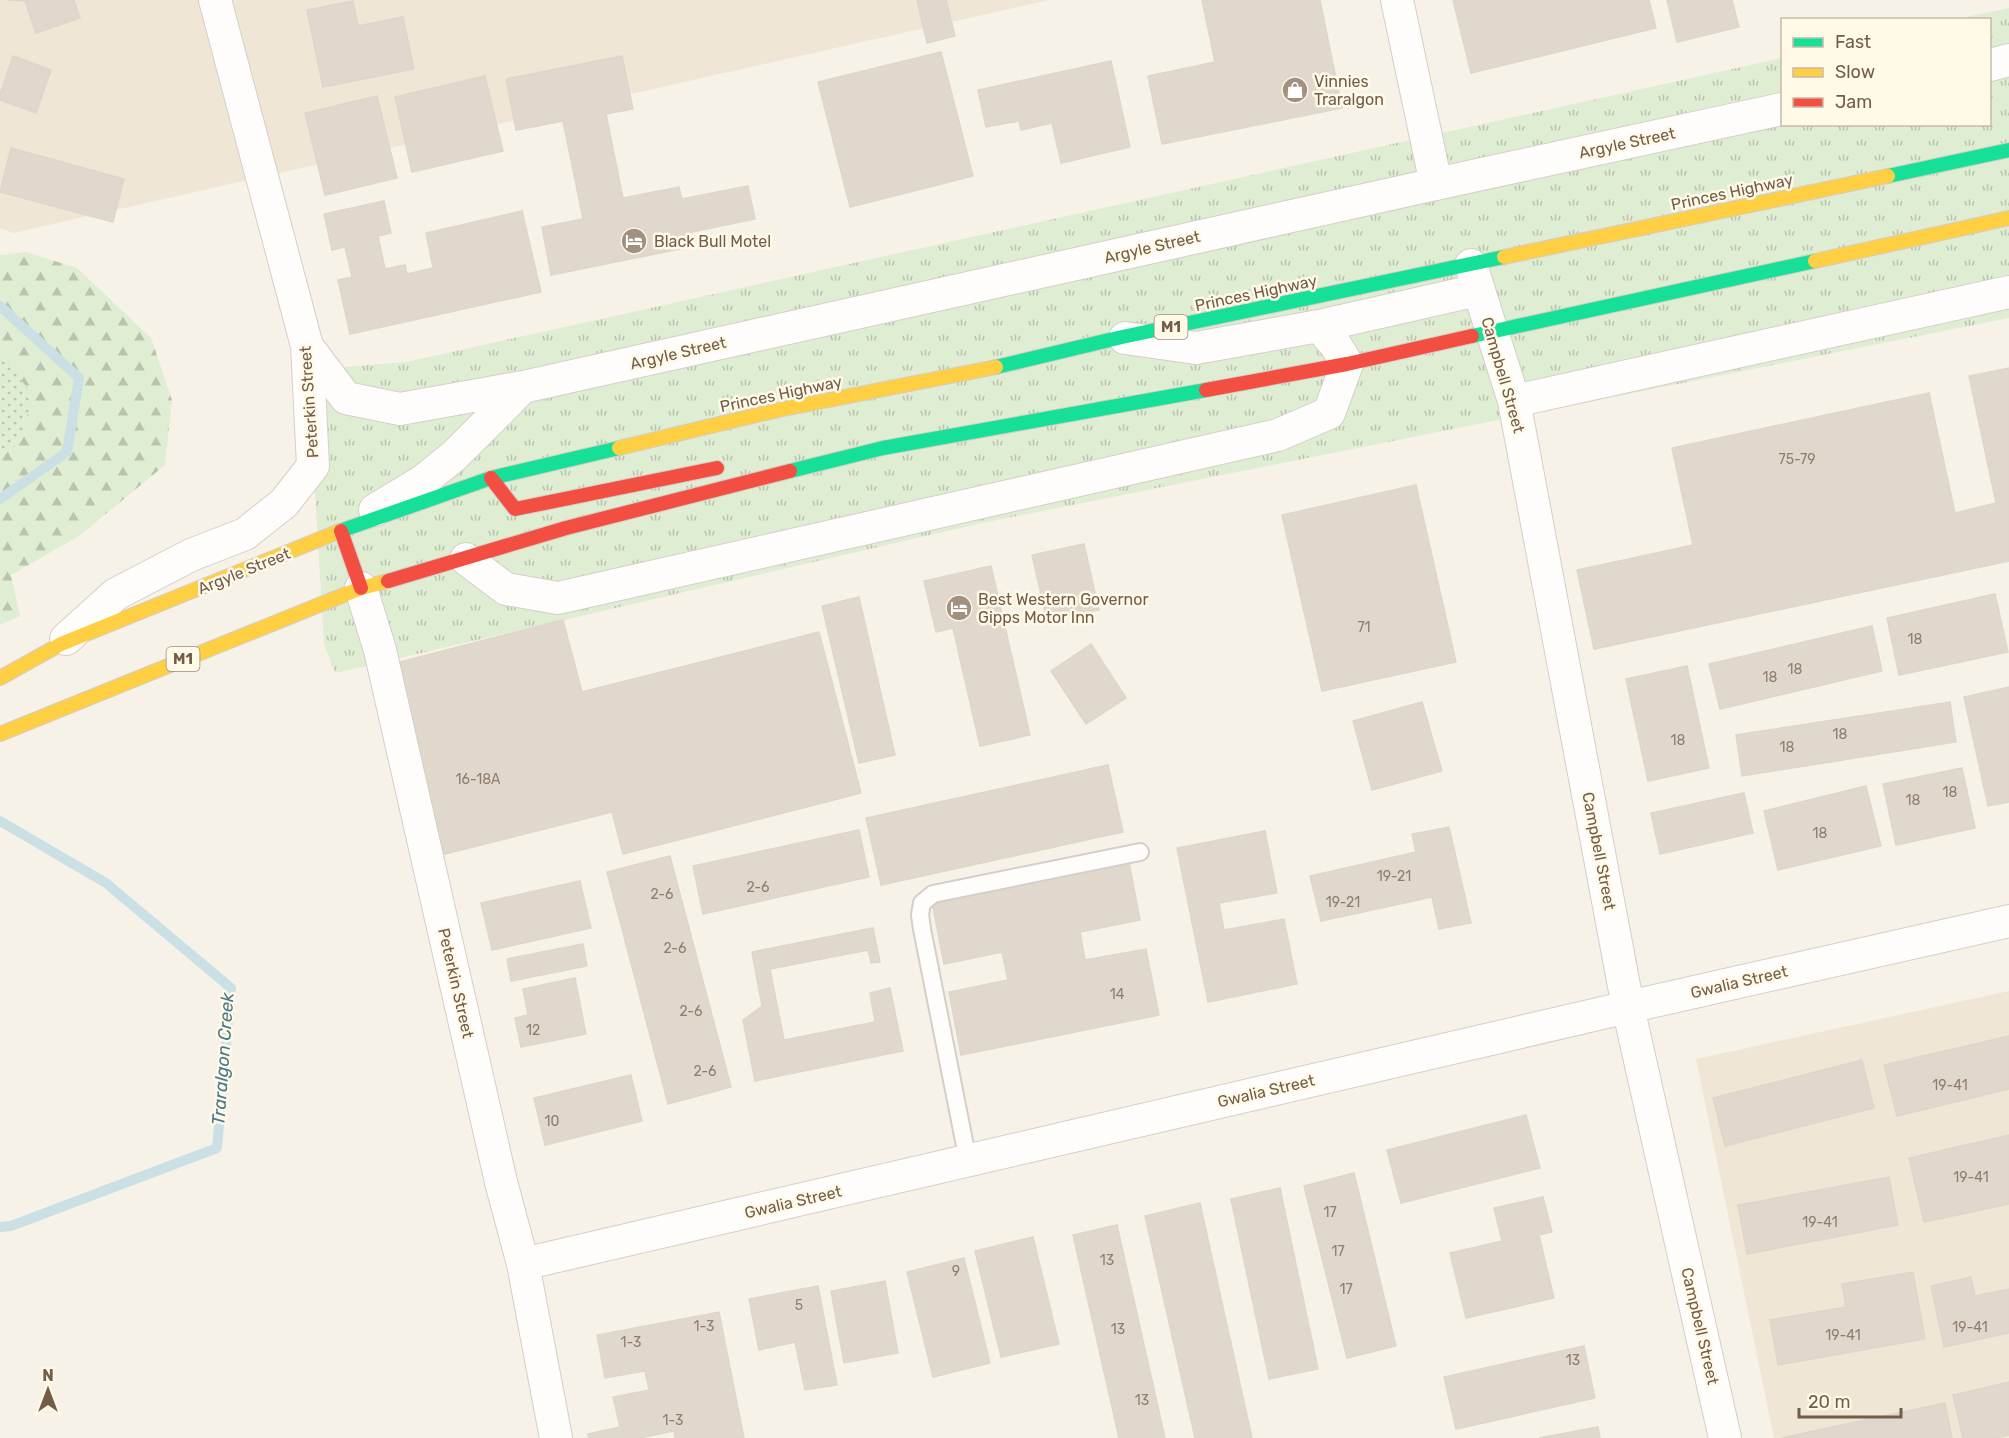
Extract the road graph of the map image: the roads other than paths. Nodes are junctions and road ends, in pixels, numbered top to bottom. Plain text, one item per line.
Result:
1 (215, 0) edge
2 (1397, 0) edge
3 (2009, 60) edge
4 (1991, 64) edge
5 (1781, 109) edge
6 (2009, 150) edge
7 (1436, 184) junction
8 (2009, 218) edge
9 (1474, 278) junction
10 (2009, 292) edge
11 (1319, 326) junction
12 (1491, 331) junction
13 (1122, 338) junction
14 (307, 346) junction
15 (1347, 364) junction
16 (523, 387) junction
17 (1514, 401) junction
18 (472, 437) junction
19 (883, 448) junction
20 (802, 454) dead end
21 (733, 465) dead end
22 (491, 478) junction
23 (341, 531) junction
24 (466, 559) junction
25 (361, 588) junction
26 (61, 644) junction
27 (0, 678) edge
28 (3, 733) edge
29 (1140, 852) dead end
30 (2009, 921) edge
31 (1628, 1007) junction
32 (968, 1161) junction
33 (523, 1264) junction
34 (556, 1438) edge
35 (1725, 1438) edge

1 - 14 street, Peterkin Street
2 - 7 street
3 - 4 street
5 - 7 street, Argyle Street
6 - 9 highway, Princes Highway / M1
7 - 16 street, Argyle Street
8 - 12 highway, M1
9 - 11 street
9 - 12 street, Campbell Street
9 - 13 highway, Princes Highway / M1
10 - 17 street
11 - 13 street
11 - 15 street
12 - 15 highway, M1
12 - 17 street, Campbell Street
13 - 22 highway, Princes Highway / M1
14 - 16 street, Argyle Street
14 - 26 street, Peterkin Street
15 - 19 highway, M1
15 - 24 street
16 - 18 street, Argyle Street
17 - 31 street, Campbell Street
18 - 22 street
18 - 23 street, Argyle Street
19 - 20 highway
19 - 24 highway, M1
21 - 22 highway
22 - 23 highway, Princes Highway / M1
23 - 25 highway, Peterkin Street
23 - 26 highway, Argyle Street / M1
24 - 25 highway, M1
25 - 28 highway, M1
25 - 33 street, Peterkin Street
26 - 27 highway, Argyle Street / M1
29 - 32 lane
30 - 31 street, Gwalia Street
31 - 32 street, Gwalia Street
31 - 35 street, Campbell Street
32 - 33 street, Gwalia Street
33 - 34 street, Peterkin Street

